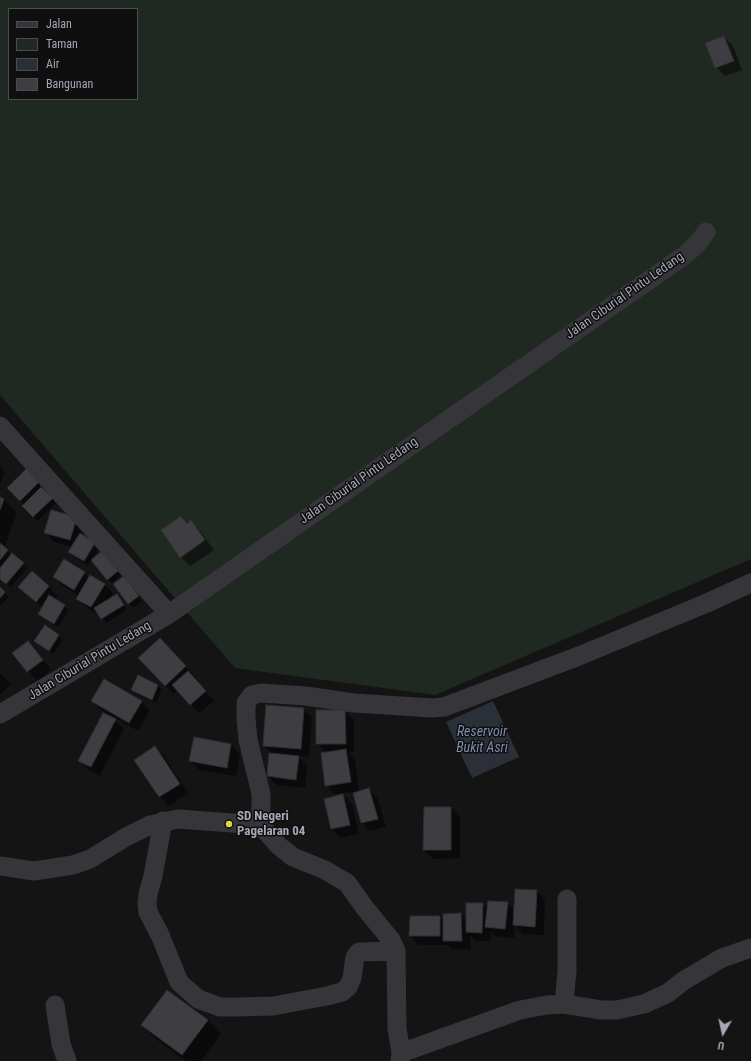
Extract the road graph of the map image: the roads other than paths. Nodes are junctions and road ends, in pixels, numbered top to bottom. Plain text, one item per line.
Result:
1 (706, 232) dead end
2 (0, 426) edge
3 (751, 583) edge
4 (169, 614) junction
5 (0, 714) edge
6 (163, 821) junction
7 (260, 825) junction
8 (0, 866) edge
9 (567, 899) dead end
10 (751, 948) edge
11 (396, 951) junction
12 (564, 1004) junction
13 (55, 1005) dead end
14 (401, 1057) edge
15 (67, 1061) edge

1 - 4 street, Jalan Ciburial Pintu Ledang
2 - 4 street
3 - 7 street
4 - 5 street, Jalan Ciburial Pintu Ledang
6 - 7 street
6 - 8 street
6 - 11 street
7 - 11 street
9 - 12 street
10 - 12 street
11 - 14 street
12 - 14 street
13 - 15 street

